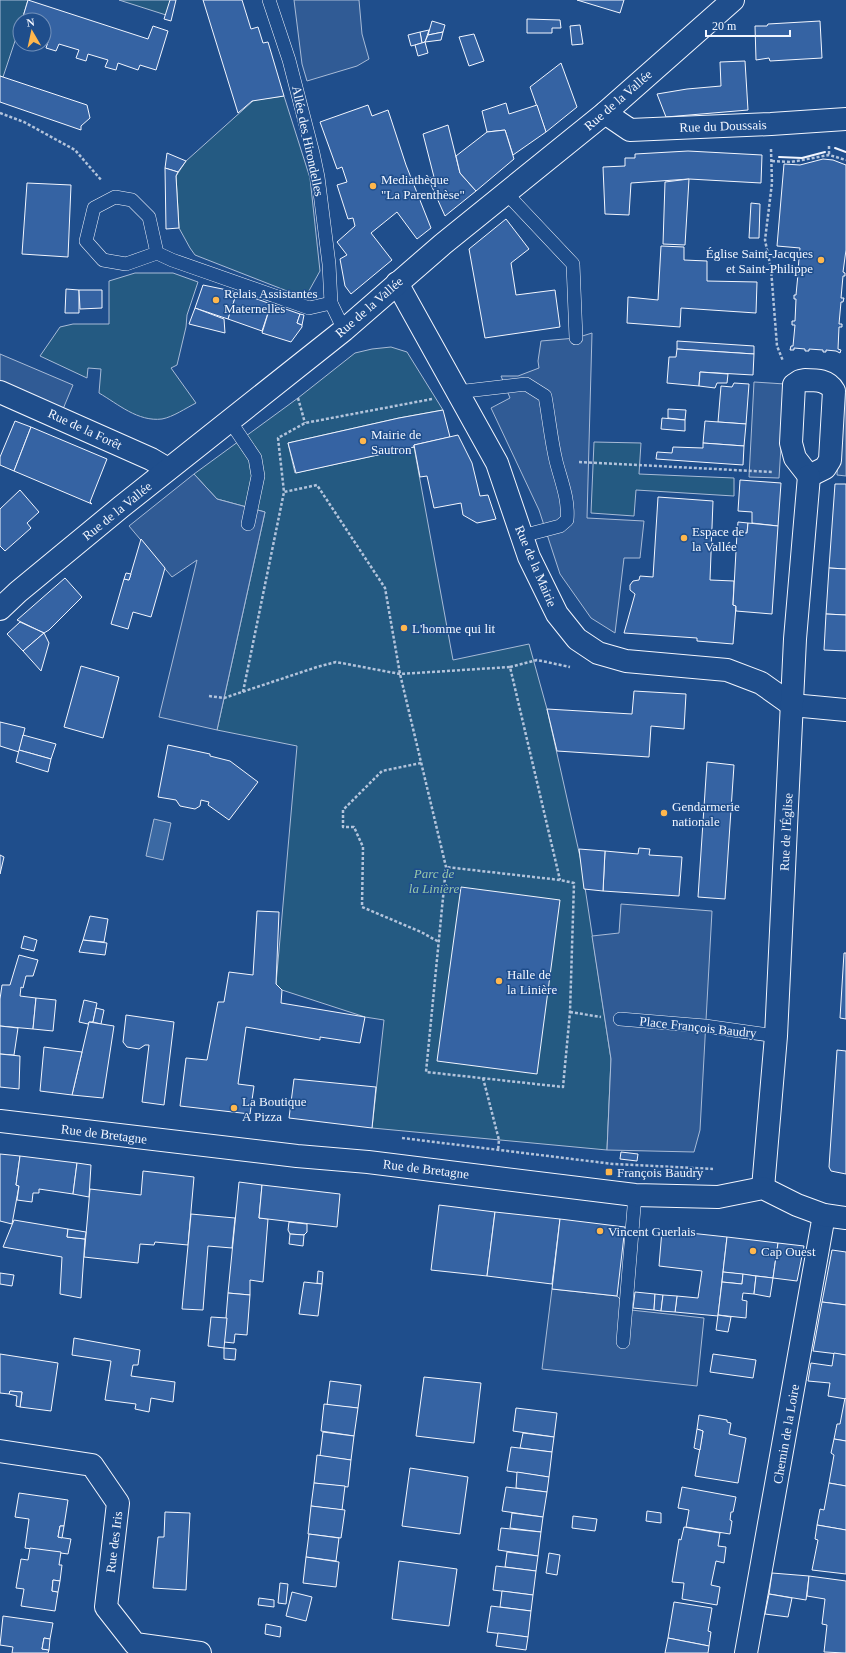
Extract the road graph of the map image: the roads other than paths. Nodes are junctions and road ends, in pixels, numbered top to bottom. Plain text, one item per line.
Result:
1 (269, 0) edge
2 (733, 0) edge
3 (605, 113) junction
4 (846, 119) edge
5 (506, 193) junction
6 (157, 253) junction
7 (397, 283) junction
8 (331, 304) junction
9 (344, 330) junction
10 (576, 338) dead end
11 (0, 392) edge
12 (458, 392) junction
13 (230, 421) junction
14 (168, 469) junction
15 (805, 472) junction
16 (248, 524) dead end
17 (522, 536) junction
18 (0, 609) edge
19 (792, 705) junction
20 (846, 710) edge
21 (620, 1019) road end
22 (776, 1036) junction
23 (0, 1121) edge
24 (764, 1188) junction
25 (635, 1195) junction
26 (824, 1215) junction
27 (846, 1218) edge
28 (623, 1342) dead end
29 (0, 1451) edge
30 (200, 1653) edge
31 (746, 1653) edge

1 - 8 lane, Allée des Hirondelles
2 - 3 street, Rue de la Vallée
3 - 4 street, Rue du Doussais
3 - 5 street, Rue de la Vallée
5 - 7 street, Rue de la Vallée
5 - 10 lane
6 - 6 lane
6 - 8 lane
7 - 9 street, Rue de la Vallée
7 - 12 street, Rue de la Mairie
8 - 9 lane, Allée des Hirondelles
9 - 13 street, Rue de la Vallée
11 - 14 street, Rue de la Forêt
12 - 17 street, Rue de la Mairie
12 - 17 lane
13 - 14 street, Rue de la Vallée
13 - 16 lane
14 - 18 street, Rue de la Vallée
15 - 15 street, Rue de l'Église
15 - 19 street, Rue de l'Église
17 - 19 street, Rue de la Mairie
19 - 20 street
19 - 22 street, Rue de l'Église
21 - 22 lane, Place François Baudry
22 - 24 street, Rue de l'Église
23 - 25 street, Rue de Bretagne
24 - 25 street, Rue de Bretagne
24 - 26 street
25 - 28 lane
26 - 27 street
26 - 31 street, Chemin de la Loire
29 - 30 street, Rue des Iris

